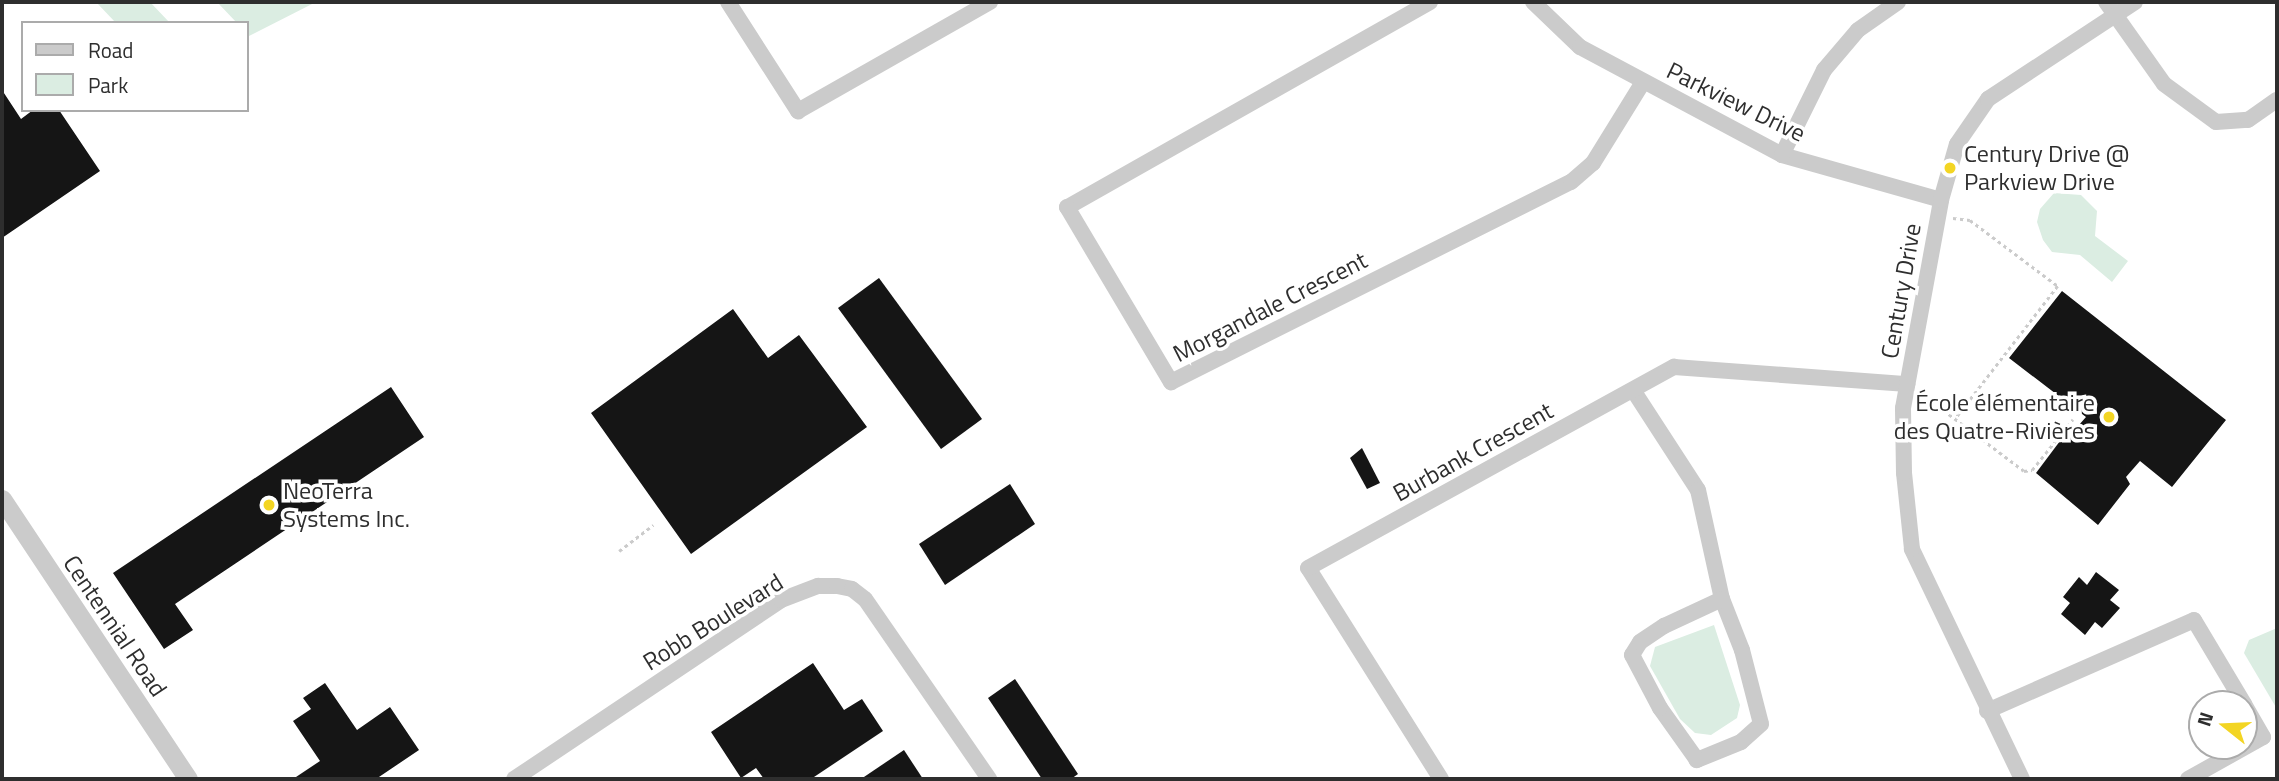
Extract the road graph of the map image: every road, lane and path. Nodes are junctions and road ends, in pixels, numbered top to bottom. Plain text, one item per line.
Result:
1 (727, 2) edge
2 (990, 2) edge
3 (1430, 2) edge
4 (1534, 2) edge
5 (1898, 2) edge
6 (2135, 2) edge
7 (2110, 8) edge
8 (1643, 82) junction
9 (2277, 100) edge
10 (1782, 155) junction
11 (1941, 200) junction
12 (1938, 217) junction
13 (1907, 384) junction
14 (1633, 390) junction
15 (1956, 418) junction
16 (2073, 419) dead end
17 (2, 499) edge
18 (653, 525) dead end
19 (619, 551) dead end
20 (1722, 599) junction
21 (2236, 690) edge
22 (1987, 711) junction
23 (2222, 760) edge
24 (188, 779) edge
25 (514, 779) edge
26 (989, 779) edge
27 (1441, 779) edge
28 (2022, 779) edge
29 (2188, 779) edge

1 - 2 street
3 - 8 street, Morgandale Crescent
4 - 8 street, Parkview Drive
5 - 10 street
6 - 7 street, Century Drive
7 - 9 street
7 - 11 street, Century Drive
8 - 10 street, Parkview Drive
10 - 11 street, Parkview Drive
11 - 12 street, Century Drive
12 - 13 street, Century Drive
12 - 15 path
13 - 14 street, Burbank Crescent
13 - 15 path
13 - 22 street, Century Drive
14 - 20 street
14 - 27 street, Burbank Crescent
15 - 16 path
17 - 24 street, Centennial Road
18 - 19 path
20 - 20 street
21 - 22 street
22 - 28 street, Century Drive
23 - 29 street
25 - 26 street, Robb Boulevard

